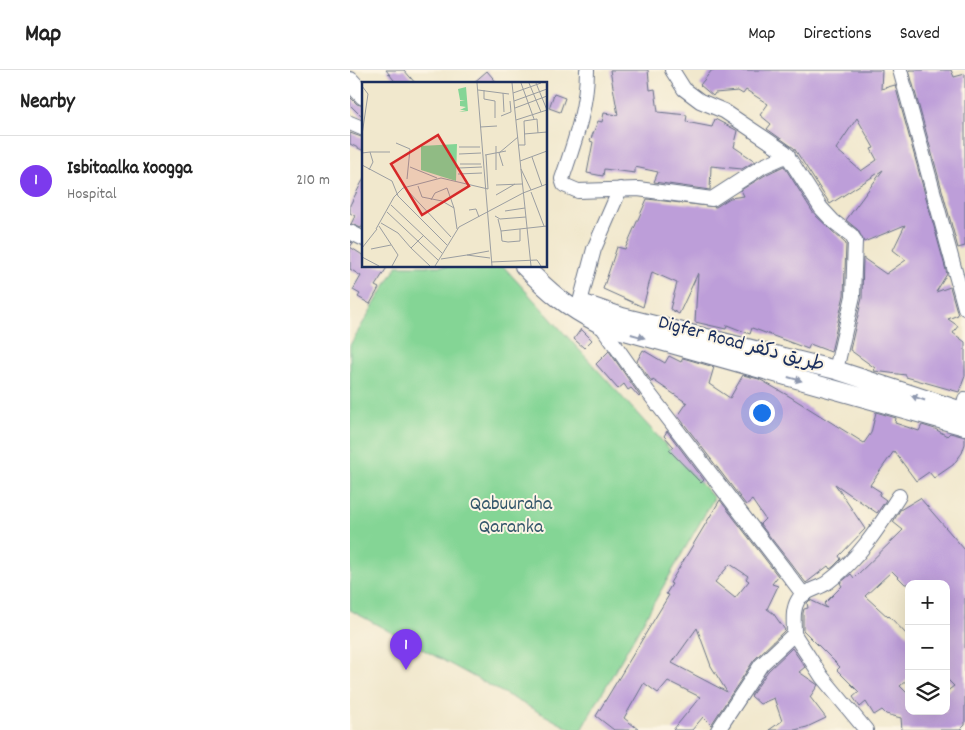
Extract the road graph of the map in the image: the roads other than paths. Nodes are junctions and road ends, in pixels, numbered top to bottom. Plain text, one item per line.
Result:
1 (356, 70) edge
2 (587, 70) edge
3 (672, 70) edge
4 (900, 70) edge
5 (350, 81) edge
6 (366, 82) edge
7 (362, 94) edge
8 (350, 123) edge
9 (362, 128) edge
10 (788, 155) junction
11 (620, 189) junction
12 (350, 232) edge
13 (362, 238) edge
14 (526, 268) edge
15 (538, 268) edge
16 (580, 302) junction
17 (965, 308) edge
18 (600, 324) junction
19 (836, 370) junction
20 (964, 412) edge
21 (900, 496) dead end
22 (803, 594) junction
23 (794, 634) junction
24 (718, 730) edge
25 (866, 730) edge

1 - 6 street
2 - 11 street
3 - 10 street
4 - 17 street
5 - 7 street
8 - 9 street
10 - 11 street
10 - 19 street
11 - 16 street
12 - 13 street
14 - 18 street, Digfer Road طريق دكفر
15 - 16 street, Digfer Road طريق دكفر
16 - 19 street, Digfer Road طريق دكفر
18 -> 20 street, Digfer Road طريق دكفر
18 - 22 street
20 -> 19 street, Digfer Road طريق دكفر
21 - 22 street
22 - 23 street
23 - 24 street
23 - 25 street

